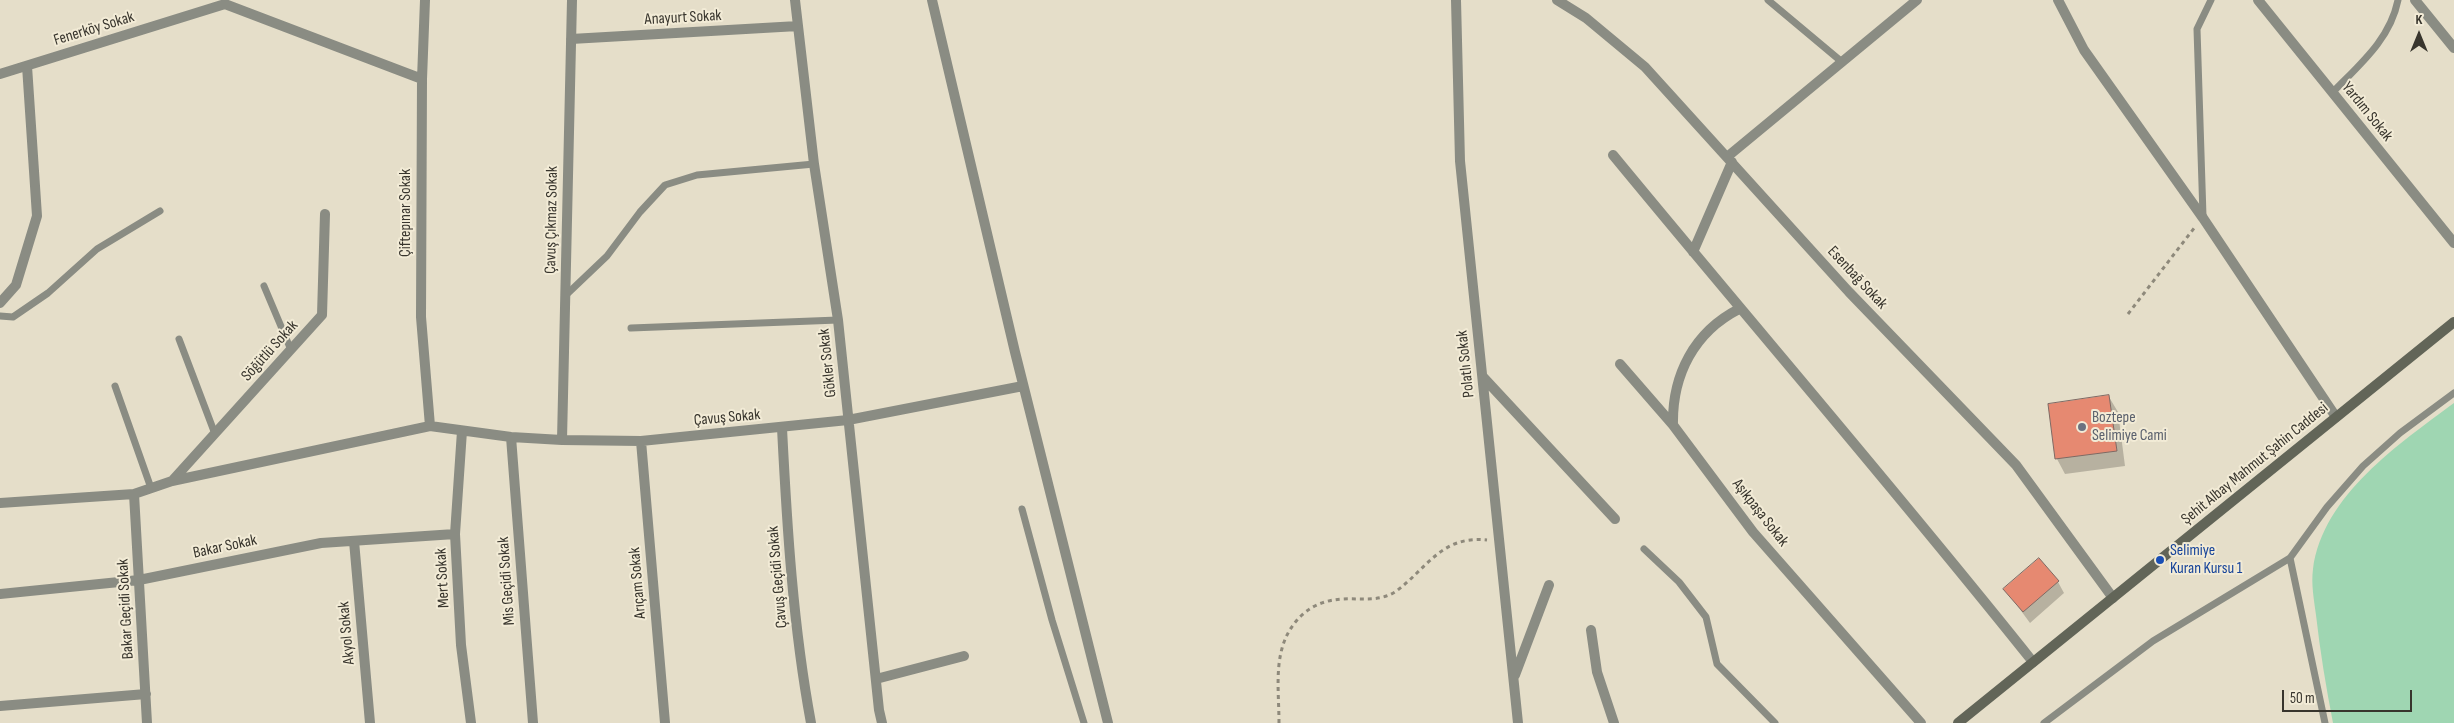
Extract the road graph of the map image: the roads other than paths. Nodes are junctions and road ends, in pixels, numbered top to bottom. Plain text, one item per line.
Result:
1 (425, 0) edge
2 (572, 0) edge
3 (795, 0) edge
4 (932, 0) edge
5 (1456, 0) edge
6 (1557, 0) edge
7 (1768, 0) edge
8 (1917, 0) edge
9 (2058, 0) edge
10 (2211, 0) edge
11 (2258, 0) edge
12 (2398, 0) edge
13 (2415, 0) edge
14 (798, 26) junction
15 (571, 39) junction
16 (2454, 48) edge
17 (1842, 62) junction
18 (27, 66) junction
19 (0, 74) edge
20 (422, 79) junction
21 (2332, 93) junction
22 (1613, 155) dead end
23 (1729, 160) junction
24 (814, 164) junction
25 (160, 211) dead end
26 (324, 214) dead end
27 (2203, 218) junction
28 (2454, 243) edge
29 (1693, 252) junction
30 (264, 286) dead end
31 (566, 296) junction
32 (0, 303) edge
33 (1739, 309) junction
34 (0, 316) edge
35 (838, 320) junction
36 (2454, 322) edge
37 (632, 328) dead end
38 (179, 339) dead end
39 (291, 350) junction
40 (1620, 364) dead end
41 (1483, 376) junction
42 (115, 386) dead end
43 (1023, 386) junction
44 (2454, 393) edge
45 (2336, 417) junction
46 (848, 420) junction
47 (1673, 425) junction
48 (430, 426) junction
49 (782, 428) junction
50 (462, 431) junction
51 (215, 434) junction
52 (511, 437) junction
53 (562, 440) junction
54 (641, 441) junction
55 (172, 481) junction
56 (151, 488) junction
57 (134, 494) junction
58 (0, 503) edge
59 (1022, 509) dead end
60 (1615, 518) dead end
61 (456, 534) junction
62 (354, 541) junction
63 (1644, 549) dead end
64 (2290, 558) junction
65 (139, 580) junction
66 (1549, 585) dead end
67 (0, 594) edge
68 (2113, 598) junction
69 (1591, 630) dead end
70 (964, 656) dead end
71 (2033, 662) junction
72 (1514, 677) junction
73 (876, 679) junction
74 (146, 694) junction
75 (0, 706) edge
76 (147, 723) edge
77 (370, 723) edge
78 (471, 723) edge
79 (533, 723) edge
80 (665, 723) edge
81 (811, 723) edge
82 (882, 723) edge
83 (1084, 723) edge
84 (1108, 723) edge
85 (1518, 723) edge
86 (1614, 723) edge
87 (1775, 723) edge
88 (1921, 723) edge
89 (1958, 723) edge
90 (2044, 723) edge
91 (2325, 723) edge

1 - 20 street, Çiftepınar Sokak
2 - 15 street, Çavuş Çıkmaz Sokak
3 - 14 street, Gökler Sokak
4 - 43 street
5 - 41 street, Polatlı Sokak
6 - 23 street, Esenbağ Sokak
7 - 17 lane
8 - 17 street
9 - 27 street
10 - 27 lane
11 - 21 street, Yardım Sokak
12 - 21 lane
13 - 16 street
14 - 15 street, Anayurt Sokak
14 - 24 street, Gökler Sokak
15 - 31 street, Çavuş Çıkmaz Sokak
17 - 23 street
18 - 19 street, Fenerköy Sokak
18 - 20 street, Fenerköy Sokak
18 - 32 street
20 - 48 street, Çiftepınar Sokak
21 - 28 street, Yardım Sokak
22 - 29 street
23 - 29 street
23 - 68 street, Esenbağ Sokak
24 - 31 lane
24 - 35 street, Gökler Sokak
25 - 34 lane
26 - 39 street, Söğütlü Sokak
27 - 45 street
29 - 33 street
30 - 39 lane
31 - 53 street, Çavuş Çıkmaz Sokak
33 - 47 street
33 - 71 street
35 - 37 lane
35 - 46 street, Gökler Sokak
36 - 45 street, Şehit Albay Mahmut Şahin Caddesi
38 - 51 lane
39 - 51 street, Söğütlü Sokak
40 - 47 street, Aşıkpaşa Sokak
41 - 60 street
41 - 72 street, Polatlı Sokak
42 - 56 lane
43 - 46 street, Çavuş Sokak
43 - 84 street
44 - 64 lane
45 - 68 street, Şehit Albay Mahmut Şahin Caddesi
46 - 49 street, Çavuş Sokak
46 - 73 street, Gökler Sokak
47 - 88 street, Aşıkpaşa Sokak
48 - 50 street, Çavuş Sokak
48 - 55 street, Söğütlü Sokak
49 - 54 street, Çavuş Sokak
49 - 81 street, Çavuş Geçidi Sokak
50 - 52 street, Çavuş Sokak
50 - 61 street, Mert Sokak
51 - 55 street, Söğütlü Sokak
52 - 53 street, Çavuş Sokak
52 - 79 street, Mis Geçidi Sokak
53 - 54 street, Çavuş Sokak
54 - 80 street, Arıçam Sokak
55 - 56 street, Söğütlü Sokak
56 - 57 street, Söğütlü Sokak
57 - 58 street, Söğütlü Sokak
57 - 65 street, Bakar Geçidi Sokak
59 - 83 lane
61 - 62 street, Bakar Sokak
61 - 78 street, Mert Sokak
62 - 65 street, Bakar Sokak
62 - 77 street, Akyol Sokak
63 - 87 lane
64 - 90 lane
64 - 91 lane
65 - 67 street, Bakar Sokak
65 - 74 street, Bakar Geçidi Sokak
66 - 72 street
68 - 71 street, Şehit Albay Mahmut Şahin Caddesi
69 - 86 street
70 - 73 street
71 - 89 street, Şehit Albay Mahmut Şahin Caddesi
72 - 85 street, Polatlı Sokak
73 - 82 street, Gökler Sokak
74 - 75 street
74 - 76 street, Bakar Geçidi Sokak

